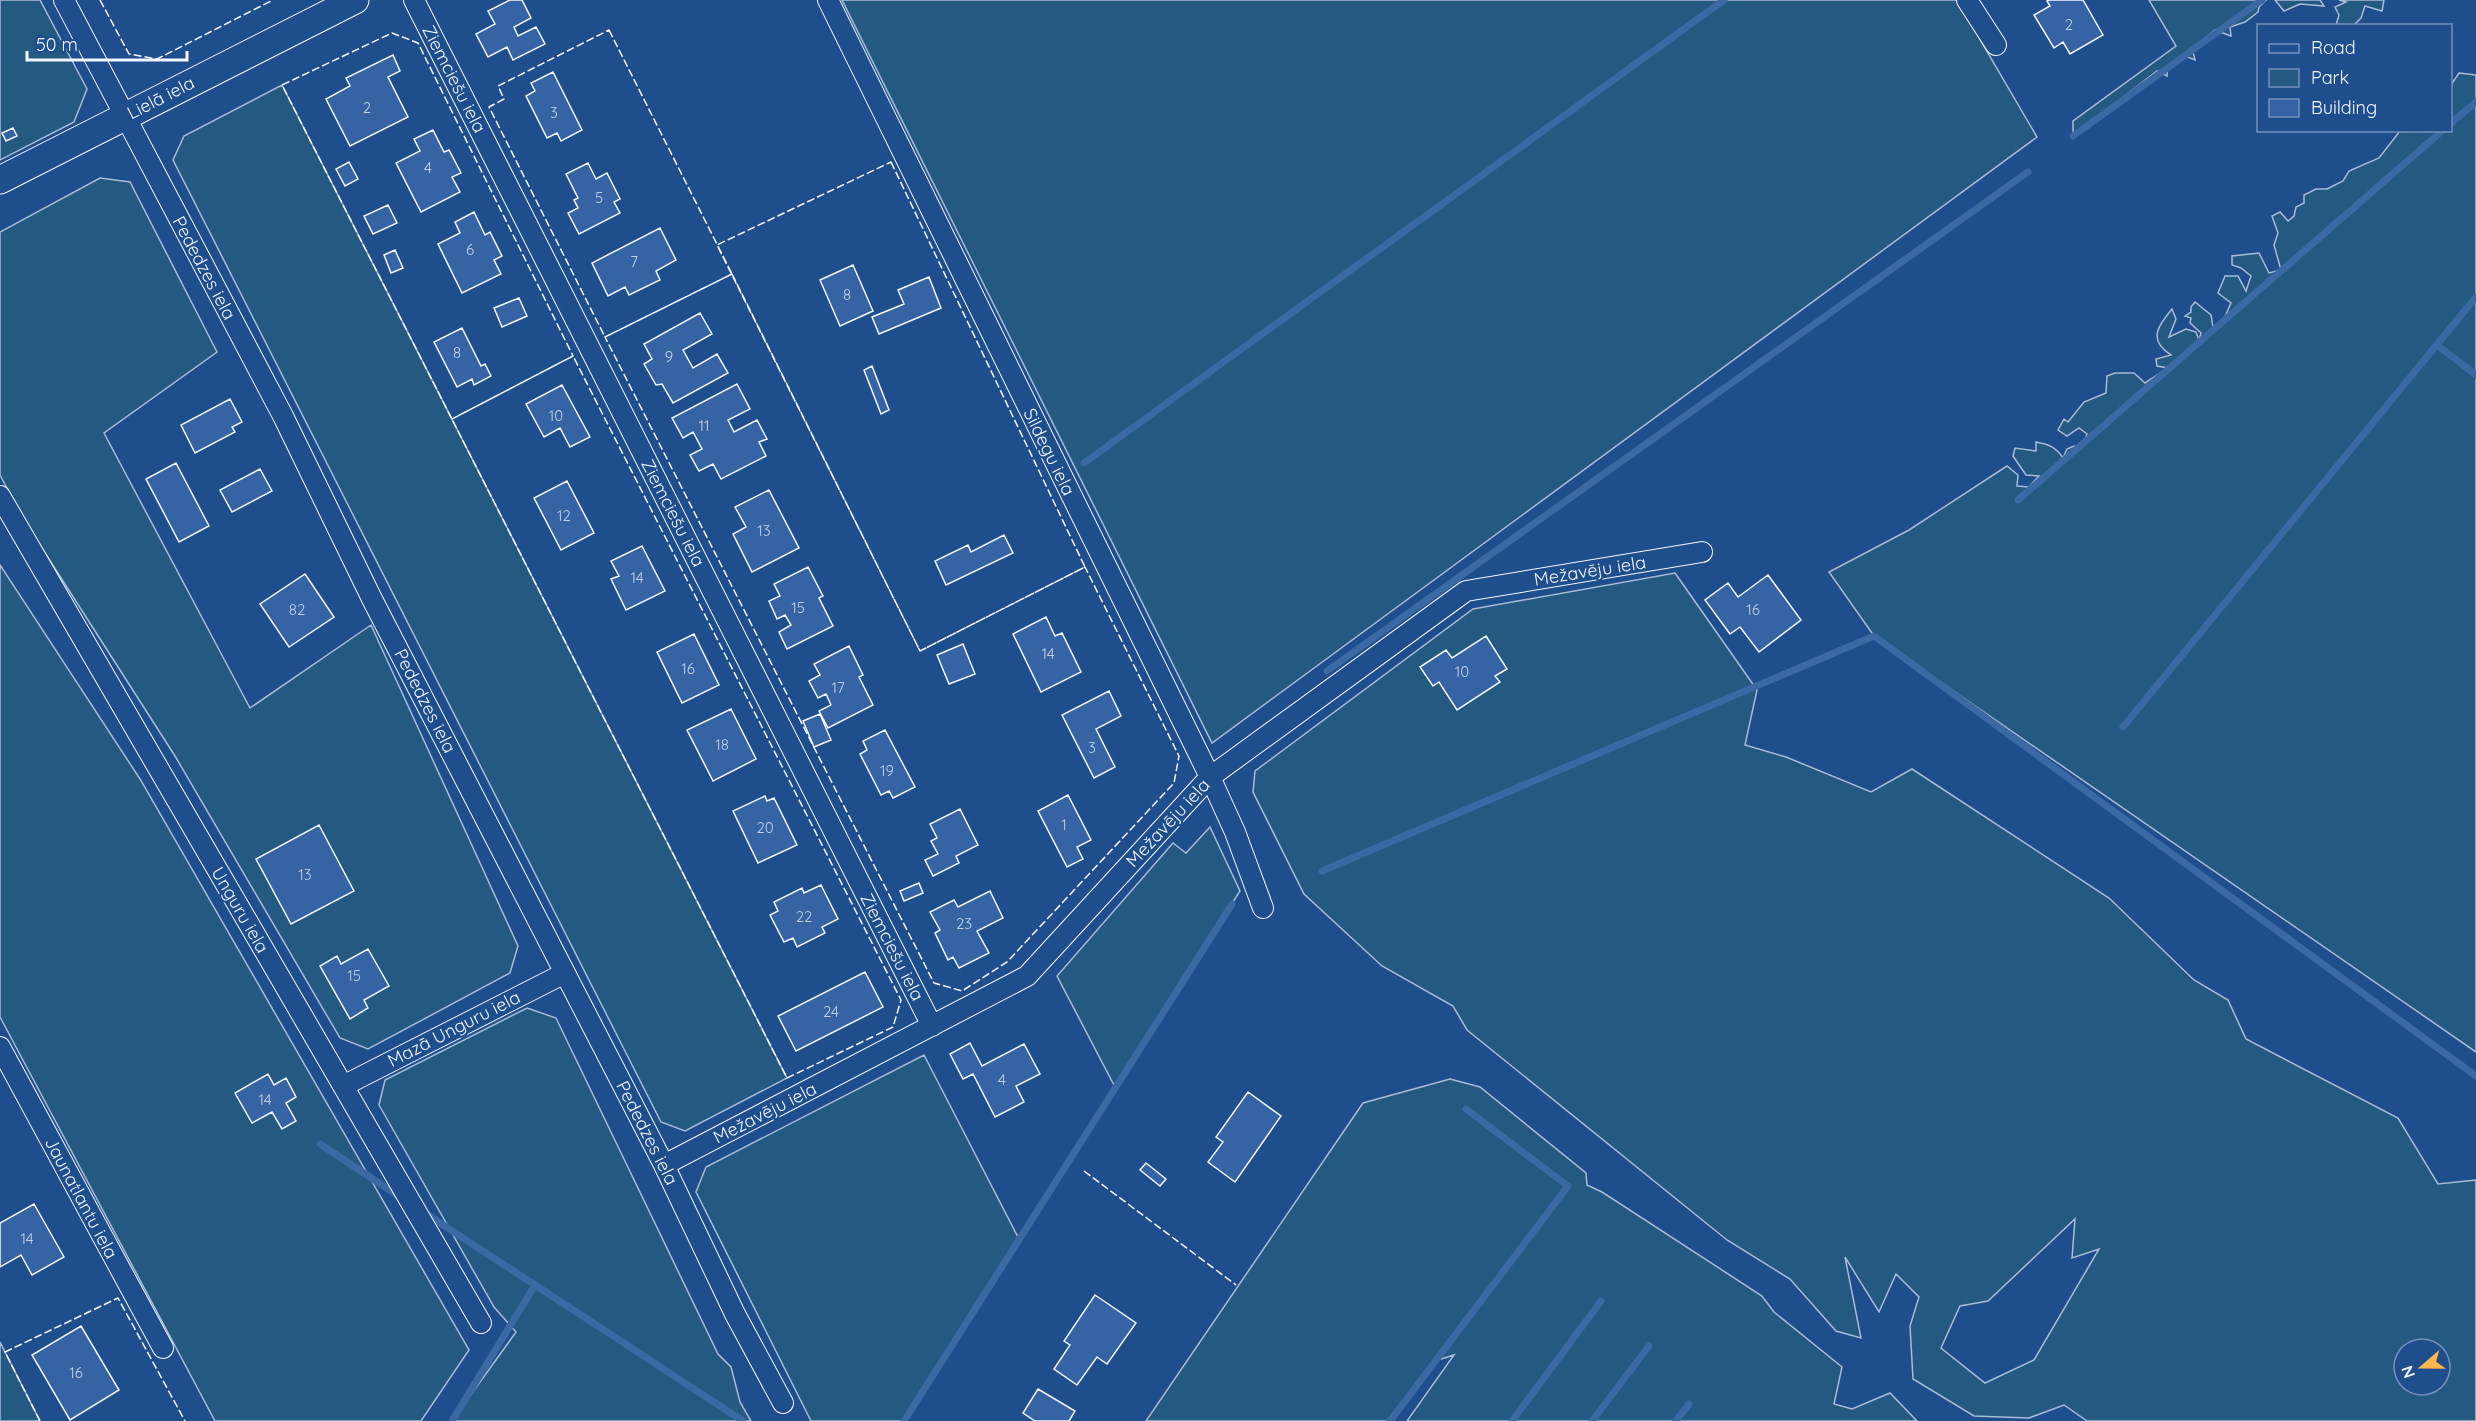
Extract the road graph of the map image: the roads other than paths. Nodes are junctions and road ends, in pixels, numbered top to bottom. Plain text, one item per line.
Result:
1 (64, 0) edge
2 (355, 0) edge
3 (414, 0) edge
4 (828, 0) edge
5 (1973, 2) edge
6 (1996, 45) dead end
7 (124, 117) junction
8 (0, 180) edge
9 (0, 496) edge
10 (1702, 552) dead end
11 (1210, 777) junction
12 (1263, 908) dead end
13 (565, 973) junction
14 (932, 1026) junction
15 (0, 1047) edge
16 (343, 1086) junction
17 (664, 1165) junction
18 (481, 1323) dead end
19 (163, 1348) dead end
20 (783, 1403) dead end

1 - 7 street, Pededzes iela
2 - 7 street, Lielā iela
3 - 14 street, Ziemciešu iela
4 - 11 street, Sildegu iela
5 - 6 street
7 - 8 street, Lielā iela
7 - 13 street, Pededzes iela
9 - 16 street, Unguru iela
10 - 11 street, Mežavēju iela
11 - 12 street, Sildegu iela
11 - 14 street, Mežavēju iela
13 - 16 street, Mazā Unguru iela
13 - 17 street, Pededzes iela
14 - 17 street, Mežavēju iela
15 - 19 street, Jaunatlantu iela
16 - 18 street, Unguru iela
17 - 20 street, Pededzes iela

